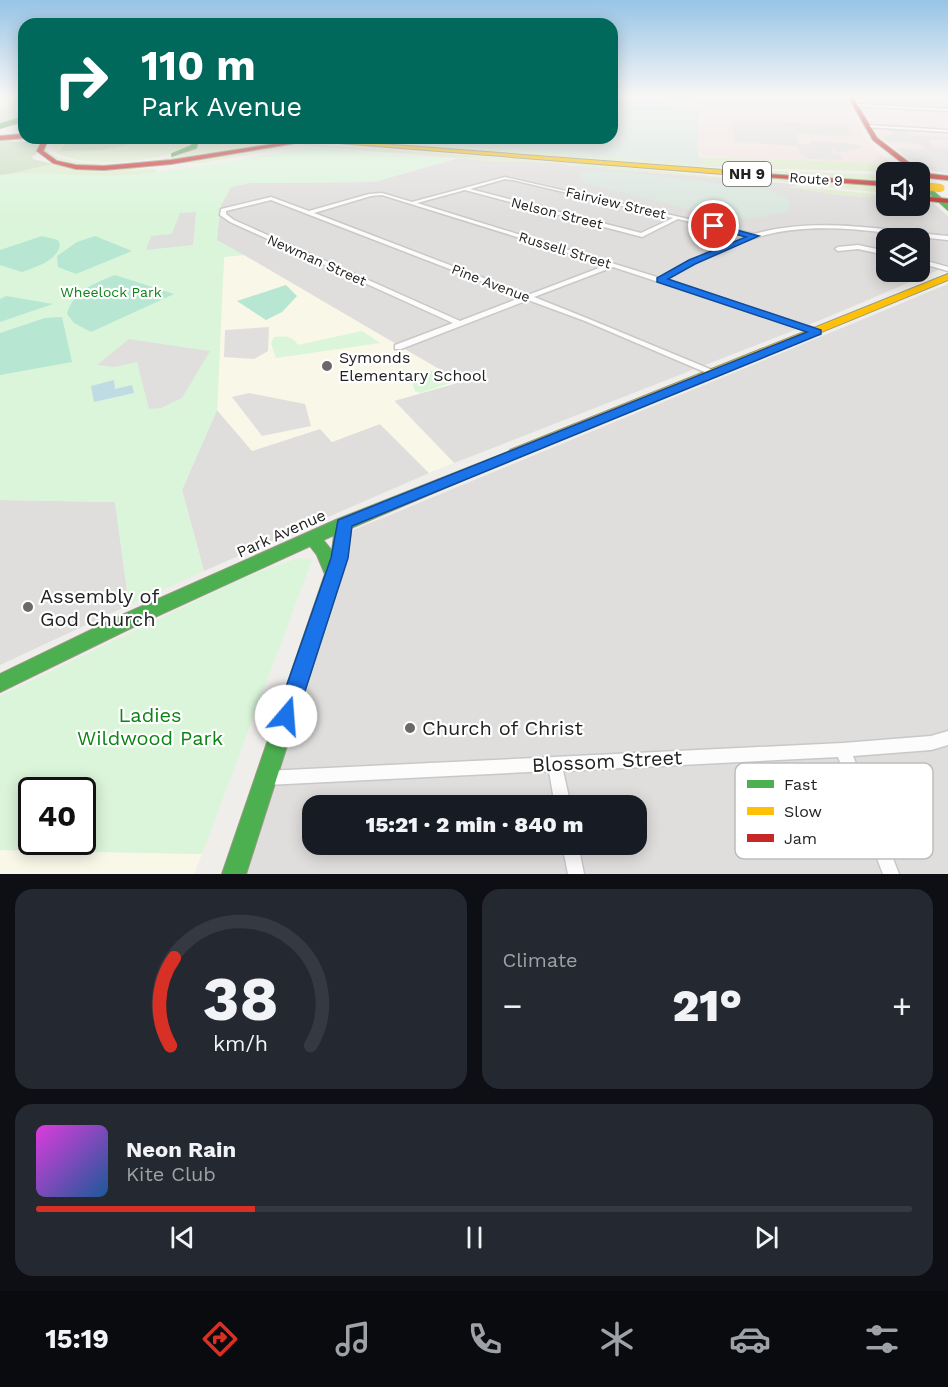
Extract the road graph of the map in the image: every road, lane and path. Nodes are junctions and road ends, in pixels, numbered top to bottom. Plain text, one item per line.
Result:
1 (874, 137) edge
2 (44, 144) edge
3 (47, 144) edge
4 (195, 144) edge
5 (285, 144) edge
6 (285, 144) edge
7 (356, 144) edge
8 (434, 150) junction
9 (549, 159) junction
10 (898, 162) edge
11 (608, 163) junction
12 (876, 174) edge
13 (876, 183) edge
14 (930, 184) edge
15 (464, 189) junction
16 (876, 193) edge
17 (946, 194) edge
18 (930, 196) edge
19 (266, 197) joint
20 (412, 204) junction
21 (311, 212) junction
22 (677, 218) junction
23 (755, 236) junction
24 (948, 238) edge
25 (838, 249) dead end
26 (876, 251) edge
27 (930, 264) edge
28 (613, 265) junction
29 (948, 269) edge
30 (948, 277) edge
31 (660, 280) junction
32 (529, 298) junction
33 (458, 323) junction
34 (817, 332) junction
35 (398, 347) dead end
36 (714, 374) junction
37 (344, 523) junction
38 (312, 538) junction
39 (333, 573) junction
40 (0, 683) edge
41 (948, 738) edge
42 (843, 750) junction
43 (848, 763) edge
44 (555, 765) junction
45 (266, 778) junction
46 (561, 795) edge
47 (572, 855) edge
48 (885, 859) edge
49 (234, 874) edge
50 (576, 874) edge
51 (891, 874) edge

1 - 10 main road
2 - 5 main road, NH 9
3 - 4 main road
6 - 8 main road, NH 9
7 - 8 main road, Route 9 / NH 9
8 - 9 main road, Route 9 / NH 9
9 - 11 main road, Route 9 / NH 9
9 - 12 main road
11 - 13 main road, Route 9 / NH 9
11 - 16 main road
14 - 17 main road, bridge
15 - 20 street
15 - 22 street, Fairview Street
15 - 22 street, Nelson Street
17 - 18 main road
19 - 21 street, Pine Avenue
19 - 33 street, Newman Street
20 - 21 street, Russell Street
20 - 28 street, Russell Street
21 - 32 street, Pine Avenue
22 - 23 street, Fairview Street
23 - 24 street
23 - 31 street
25 - 26 street
27 - 29 street
28 - 31 street, Russell Street
28 - 32 street
30 - 34 main road, Park Avenue
31 - 34 street, Russell Street
32 - 33 street
32 - 36 street, Pine Avenue
33 - 35 street
34 - 36 main road, Park Avenue
36 - 37 main road, Park Avenue
37 - 38 main road, Park Avenue
37 - 39 main road
38 - 39 main road
38 - 40 main road, Park Avenue
39 - 45 main road
41 - 42 street, Blossom Street
42 - 43 street
42 - 44 street, Blossom Street
44 - 45 street, Blossom Street
44 - 46 street
45 - 49 main road
47 - 50 street
48 - 51 street

